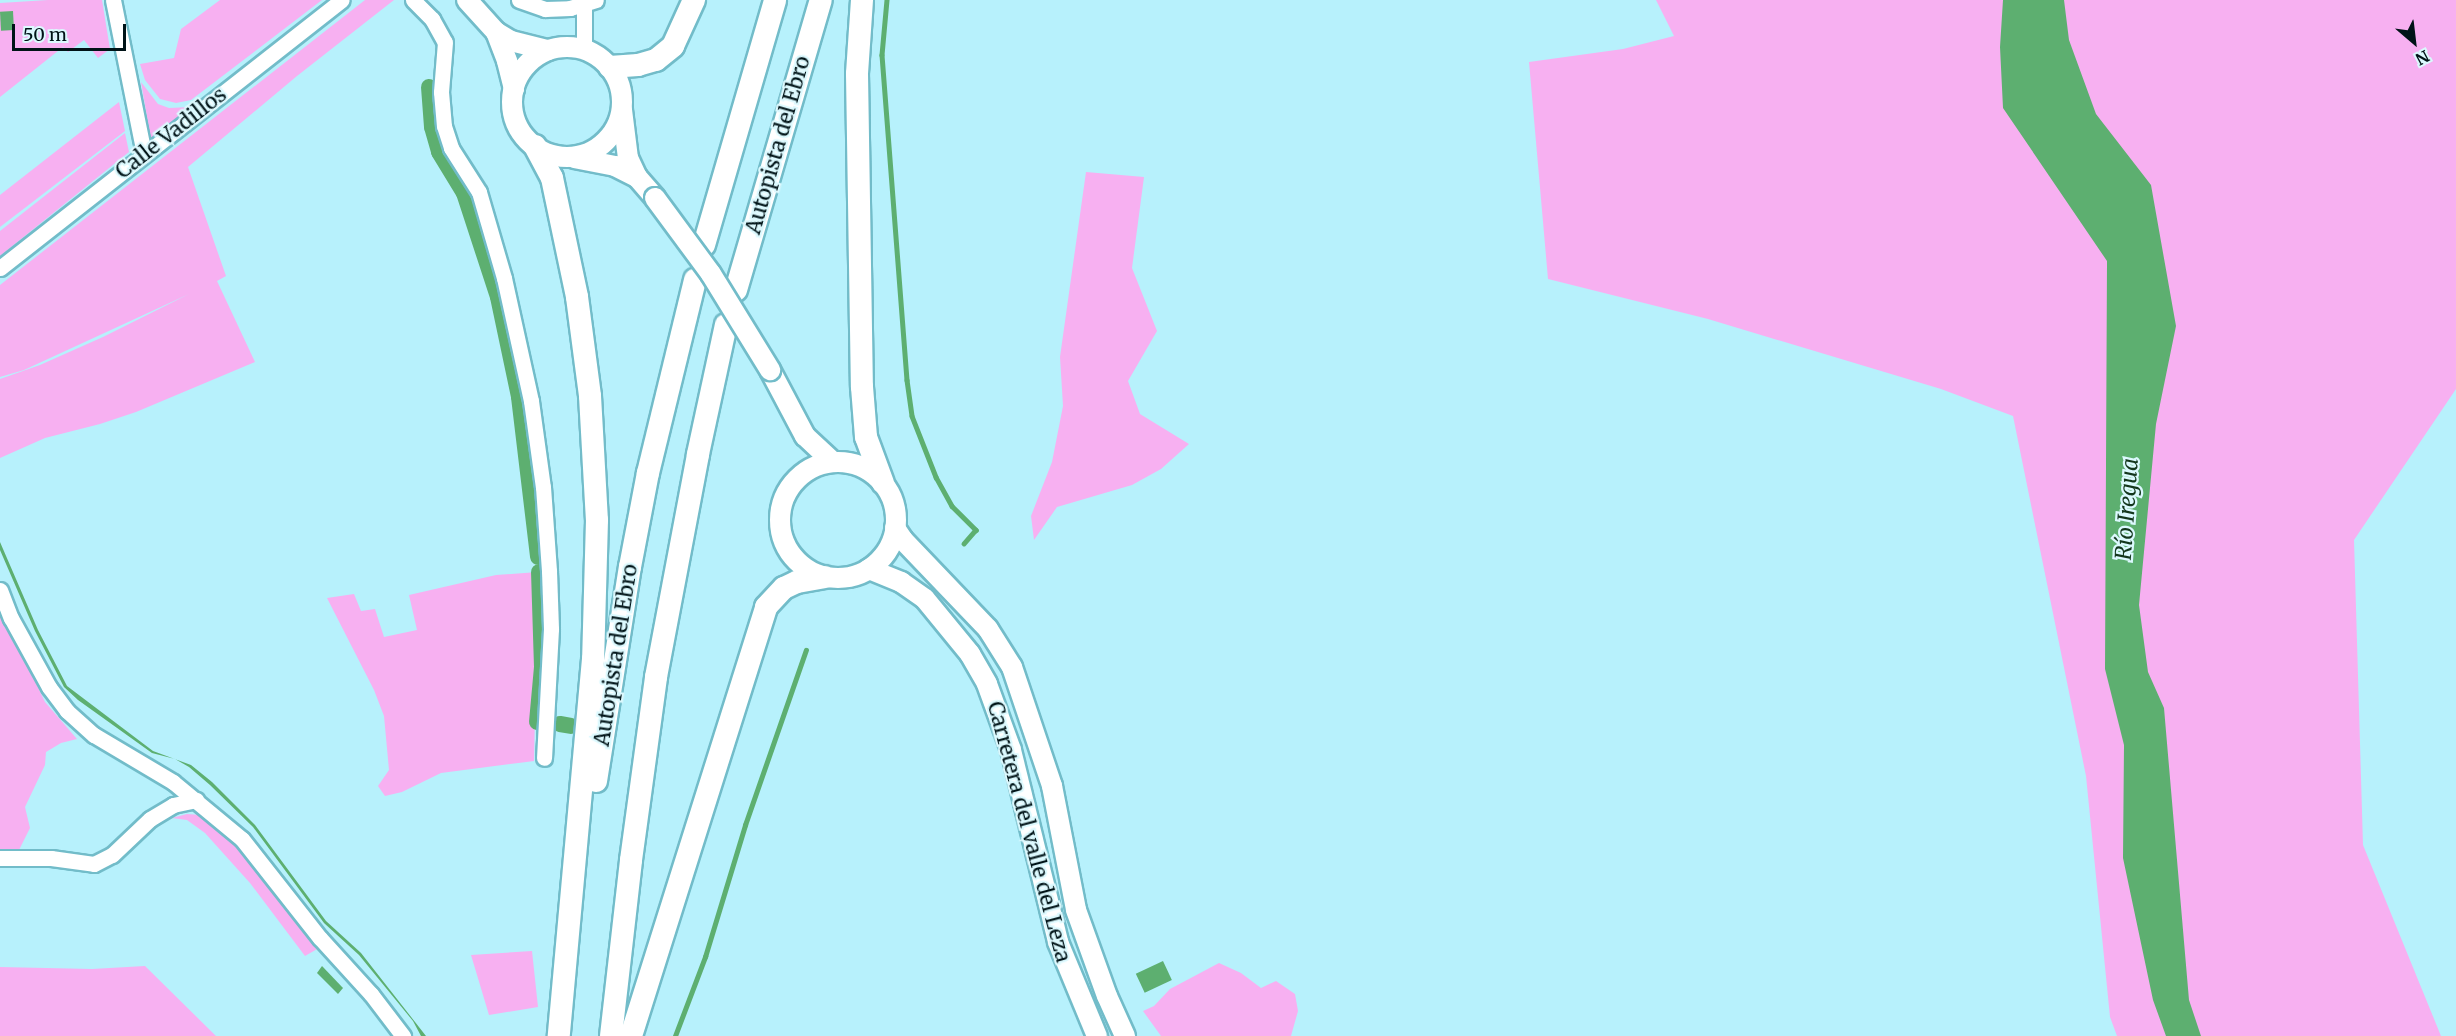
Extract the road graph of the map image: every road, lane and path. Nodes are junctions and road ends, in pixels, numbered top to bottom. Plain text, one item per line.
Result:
1 (113, 0) edge
2 (342, 0) edge
3 (413, 0) edge
4 (467, 0) edge
5 (519, 0) edge
6 (694, 0) edge
7 (775, 0) edge
8 (821, 0) edge
9 (862, 0) edge
10 (590, 2) edge
11 (496, 32) junction
12 (548, 50) junction
13 (584, 50) junction
14 (610, 67) junction
15 (514, 89) junction
16 (622, 110) junction
17 (535, 146) junction
18 (144, 154) junction
19 (570, 157) junction
20 (637, 177) junction
21 (704, 245) dead end
22 (0, 268) edge
23 (695, 280) dead end
24 (736, 290) dead end
25 (726, 325) dead end
26 (805, 436) junction
27 (832, 462) junction
28 (806, 471) junction
29 (883, 483) junction
30 (895, 528) junction
31 (869, 569) junction
32 (825, 577) junction
33 (0, 590) edge
34 (544, 758) dead end
35 (196, 800) junction
36 (0, 858) edge
37 (403, 1036) edge
38 (559, 1036) edge
39 (568, 1036) edge
40 (611, 1036) edge
41 (632, 1036) edge
42 (1096, 1036) edge
43 (1125, 1036) edge

1 - 18 street
2 - 18 street, Calle Vadillos
3 - 34 street
4 - 11 main road
5 - 10 street
6 - 14 highway
7 - 21 highway, Autopista del Ebro
8 - 24 highway, Autopista del Ebro
9 - 29 highway
10 - 13 street
11 - 12 main road
11 - 15 main road
12 - 13 main road
12 - 15 main road
13 - 14 main road
14 - 16 main road
15 - 17 main road
16 - 19 main road
16 - 20 main road
17 - 19 main road
17 - 38 highway
18 - 22 street, Calle Vadillos
19 - 20 main road
20 - 26 main road, bridge
23 - 39 highway, Autopista del Ebro
25 - 40 highway, Autopista del Ebro
26 - 27 main road
26 - 28 main road
27 - 28 main road
27 - 29 main road
28 - 32 main road
29 - 30 main road
30 - 31 main road
30 - 43 main road, Carretera del valle del Leza
31 - 32 main road
31 - 42 main road, Carretera del valle del Leza
32 - 41 highway
33 - 35 street
35 - 36 street
35 - 37 street

